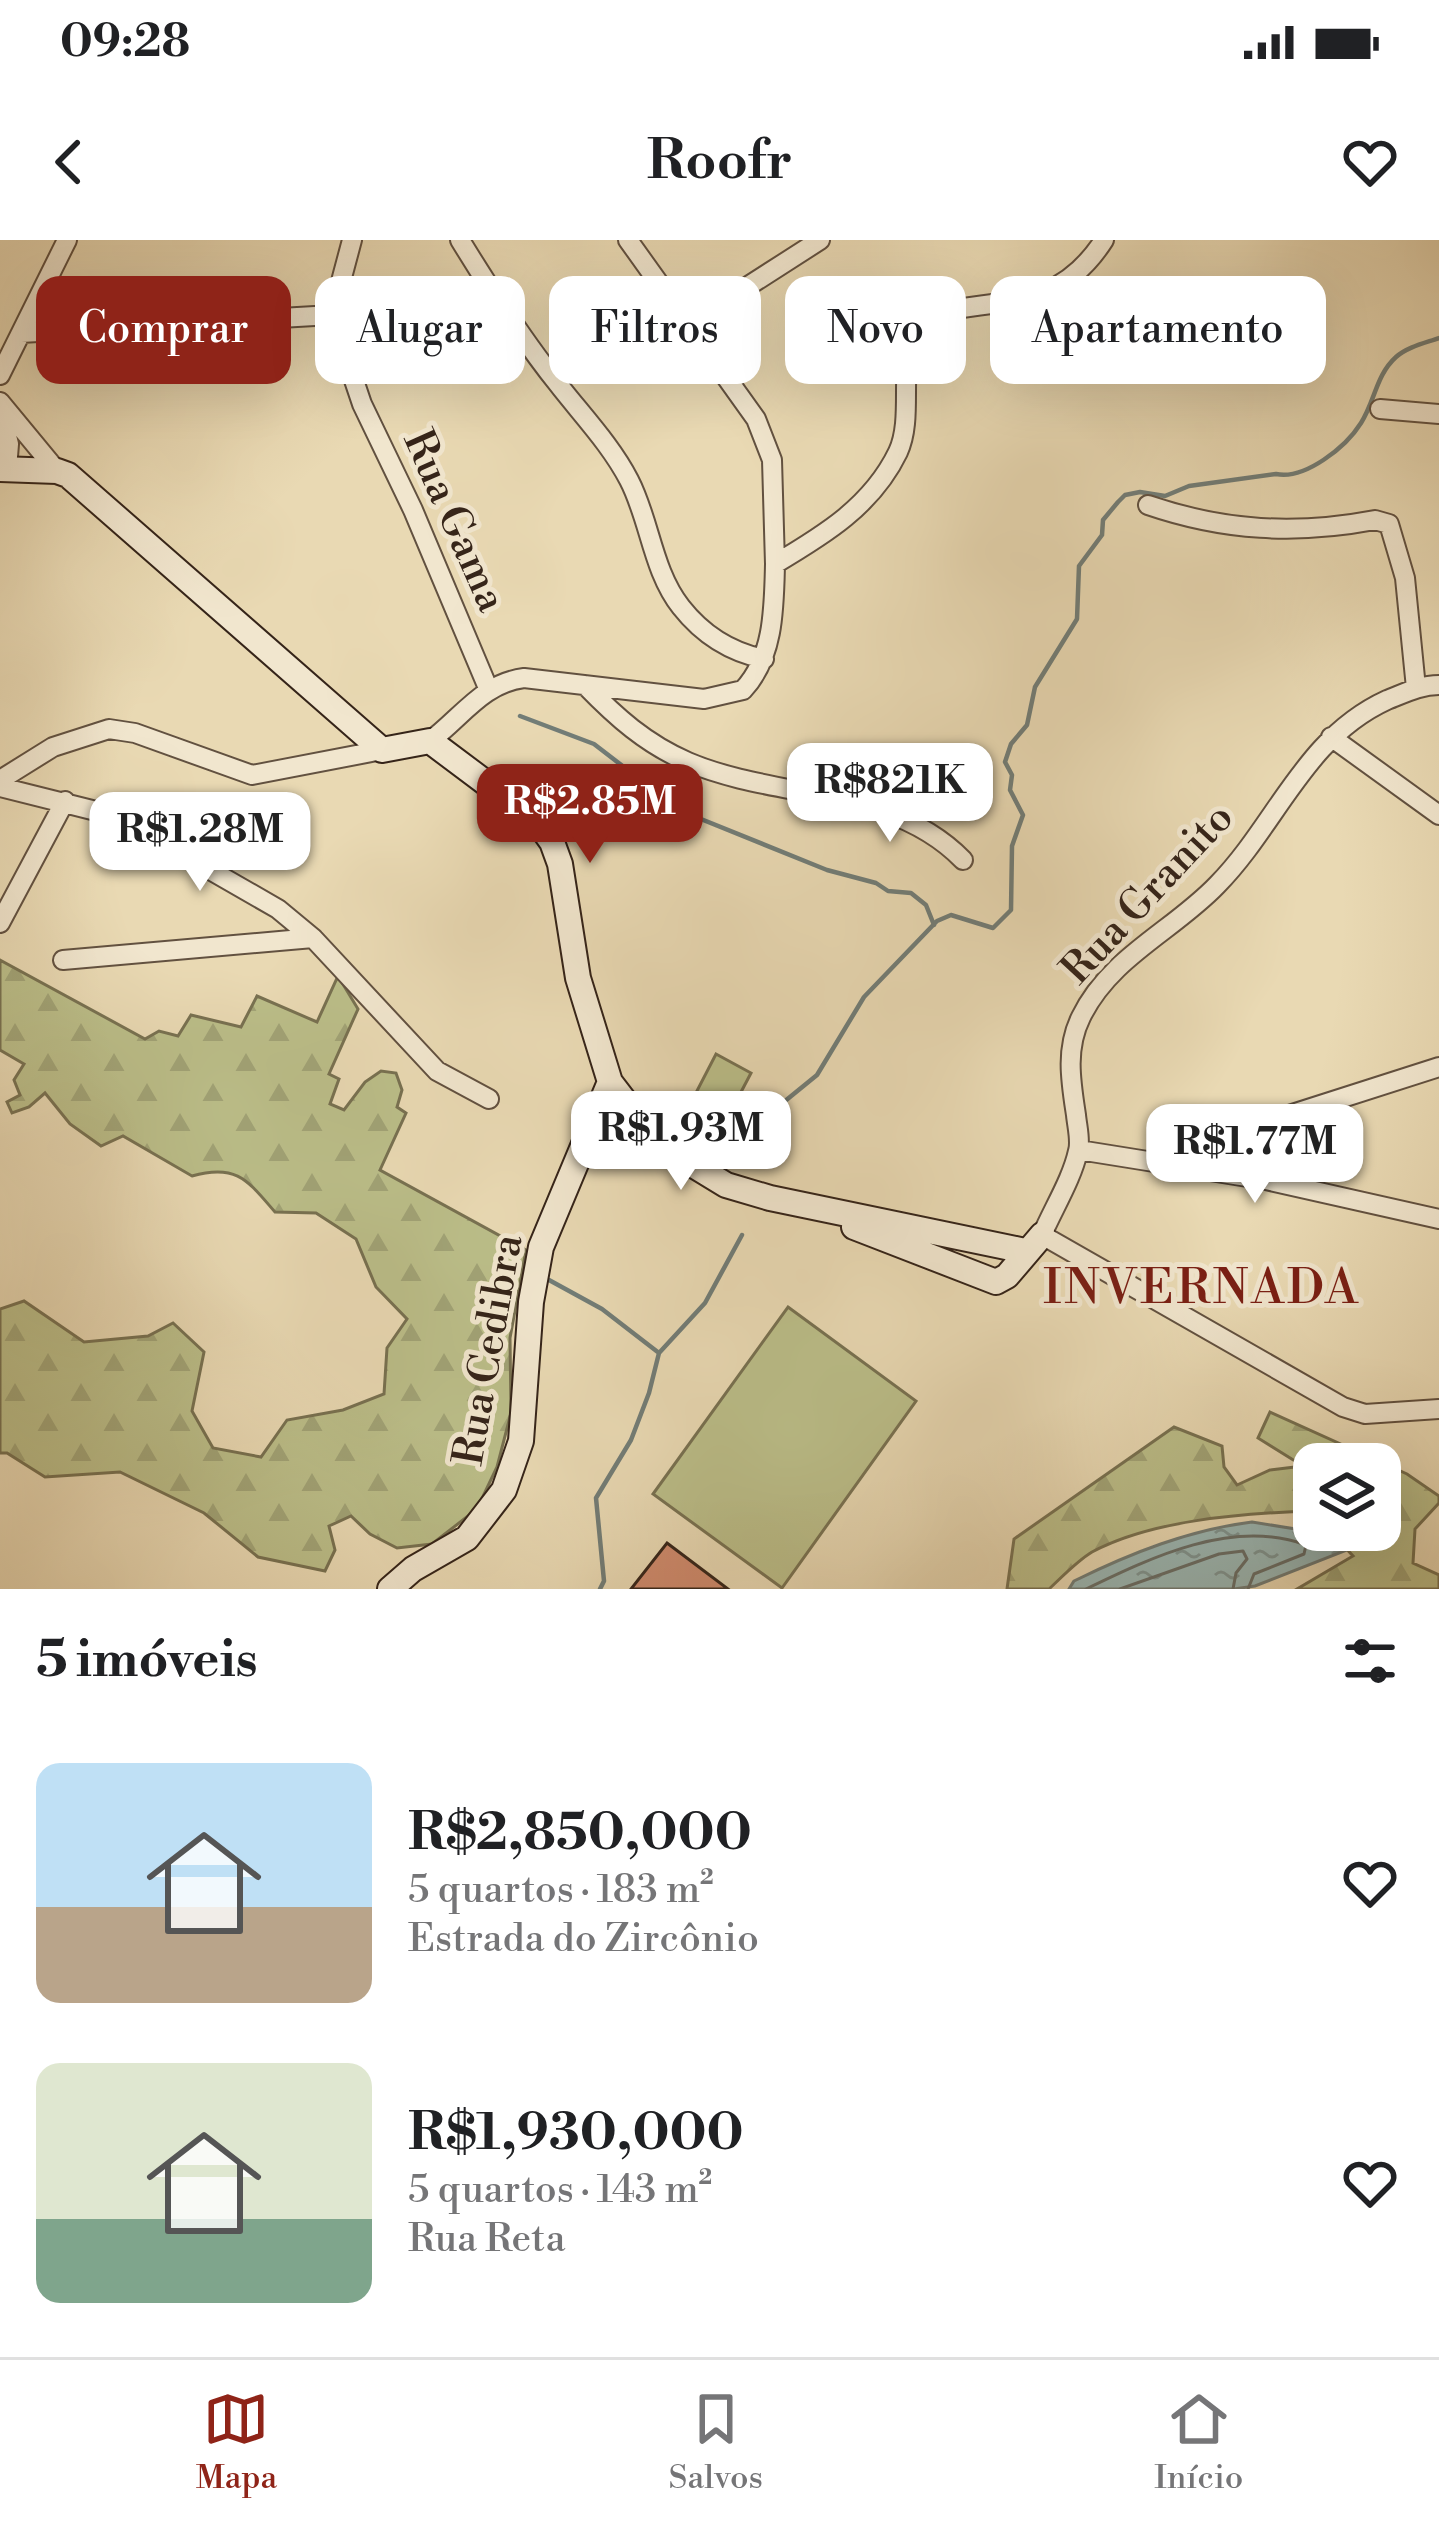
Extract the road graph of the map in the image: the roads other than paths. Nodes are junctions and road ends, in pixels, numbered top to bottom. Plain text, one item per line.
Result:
1 (68, 240) edge
2 (352, 240) edge
3 (460, 240) edge
4 (628, 240) edge
5 (820, 240) edge
6 (1104, 240) edge
7 (342, 276) edge
8 (654, 276) edge
9 (761, 278) edge
10 (315, 316) edge
11 (21, 333) junction
12 (0, 375) edge
13 (355, 384) edge
14 (732, 384) edge
15 (0, 405) edge
16 (1380, 409) dead end
17 (1439, 415) edge
18 (3, 469) edge
19 (57, 471) junction
20 (1148, 505) dead end
21 (775, 564) junction
22 (764, 659) junction
23 (1439, 685) edge
24 (585, 686) junction
25 (488, 688) junction
26 (1416, 688) junction
27 (1331, 737) junction
28 (430, 741) junction
29 (382, 750) junction
30 (0, 783) edge
31 (65, 801) junction
32 (1439, 815) edge
33 (963, 860) dead end
34 (0, 923) edge
35 (313, 938) junction
36 (63, 960) dead end
37 (1439, 1067) edge
38 (610, 1082) junction
39 (489, 1099) dead end
40 (1255, 1126) junction
41 (1079, 1150) junction
42 (1153, 1159) junction
43 (1266, 1180) junction
44 (814, 1209) junction
45 (1439, 1220) edge
46 (1033, 1243) junction
47 (1439, 1409) edge
48 (390, 1589) edge

1 - 11 street
2 - 7 street
3 - 22 street
4 - 8 street
5 - 9 street
6 - 21 street
10 - 11 street
11 - 12 street
13 - 25 street, Rua Gama
14 - 21 street
15 - 18 street
15 - 19 street
16 - 17 street
18 - 19 street
19 - 29 street
20 - 26 street
21 - 22 street
22 - 24 street
23 - 26 street, Rua Granito
24 - 25 street
24 - 33 street
25 - 28 street
26 - 27 street, Rua Granito
27 - 32 street
27 - 41 street, Rua Granito
28 - 29 street
28 - 38 street
29 - 30 street
30 - 31 street
31 - 34 street
31 - 35 street
35 - 36 street
35 - 39 street
37 - 40 street
38 - 44 street
38 - 48 street, Rua Cedibra
40 - 42 street
40 - 43 street
41 - 42 street
41 - 46 street, Rua Granito
42 - 43 street
43 - 45 street
44 - 46 street
44 - 46 street
46 - 47 street

